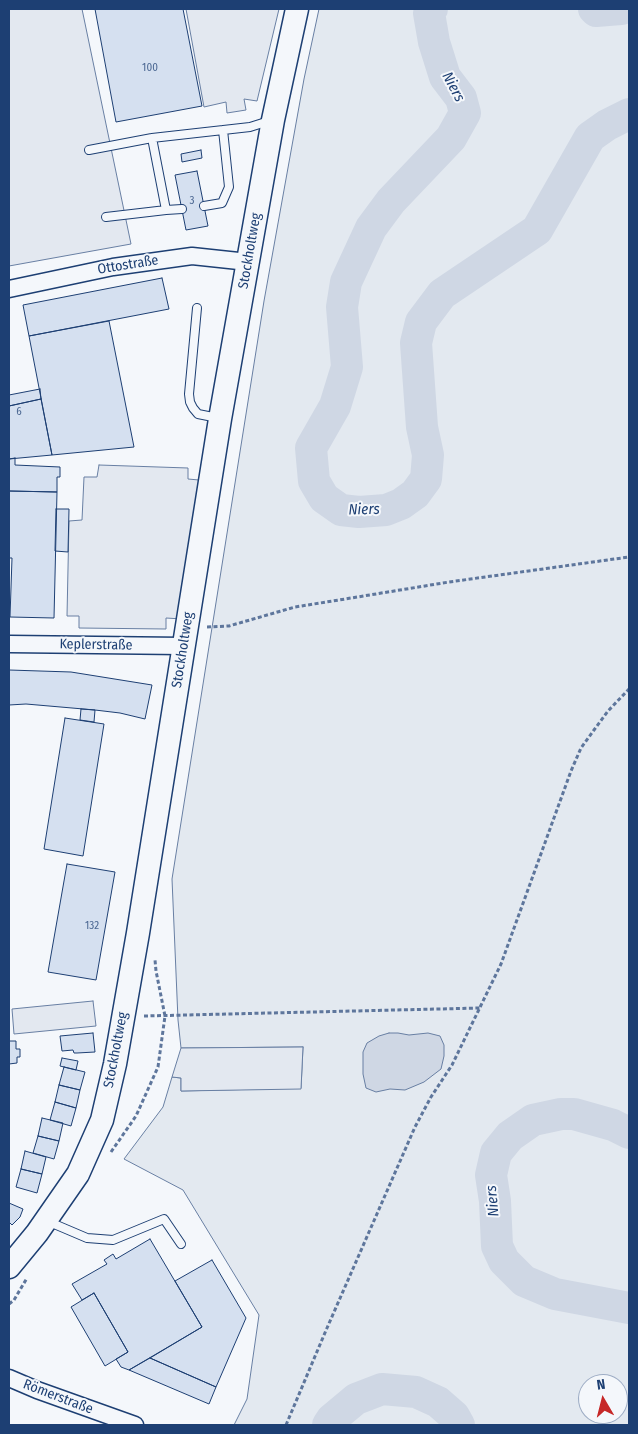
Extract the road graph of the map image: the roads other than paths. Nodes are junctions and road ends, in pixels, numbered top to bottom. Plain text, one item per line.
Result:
1 (297, 9) edge
2 (273, 120) junction
3 (224, 130) junction
4 (152, 138) junction
5 (89, 150) dead end
6 (204, 206) dead end
7 (182, 209) dead end
8 (166, 210) junction
9 (106, 217) dead end
10 (248, 262) junction
11 (9, 289) edge
12 (197, 308) dead end
13 (220, 419) junction
14 (185, 636) junction
15 (9, 644) edge
16 (46, 1221) junction
17 (180, 1244) dead end
18 (9, 1267) edge
19 (12, 1376) edge
20 (135, 1425) edge

1 - 2 main road, Stockholtweg
2 - 3 lane
2 - 10 main road, Stockholtweg
3 - 4 lane
3 - 6 lane
4 - 5 lane
4 - 8 lane
7 - 8 lane
8 - 9 lane
10 - 11 street, Ottostraße
10 - 13 main road, Stockholtweg
12 - 13 lane
13 - 14 main road, Stockholtweg
14 - 15 street, Keplerstraße
14 - 16 main road, Stockholtweg
16 - 17 lane
16 - 18 main road, Stockholtweg
19 - 20 street, Römerstraße

